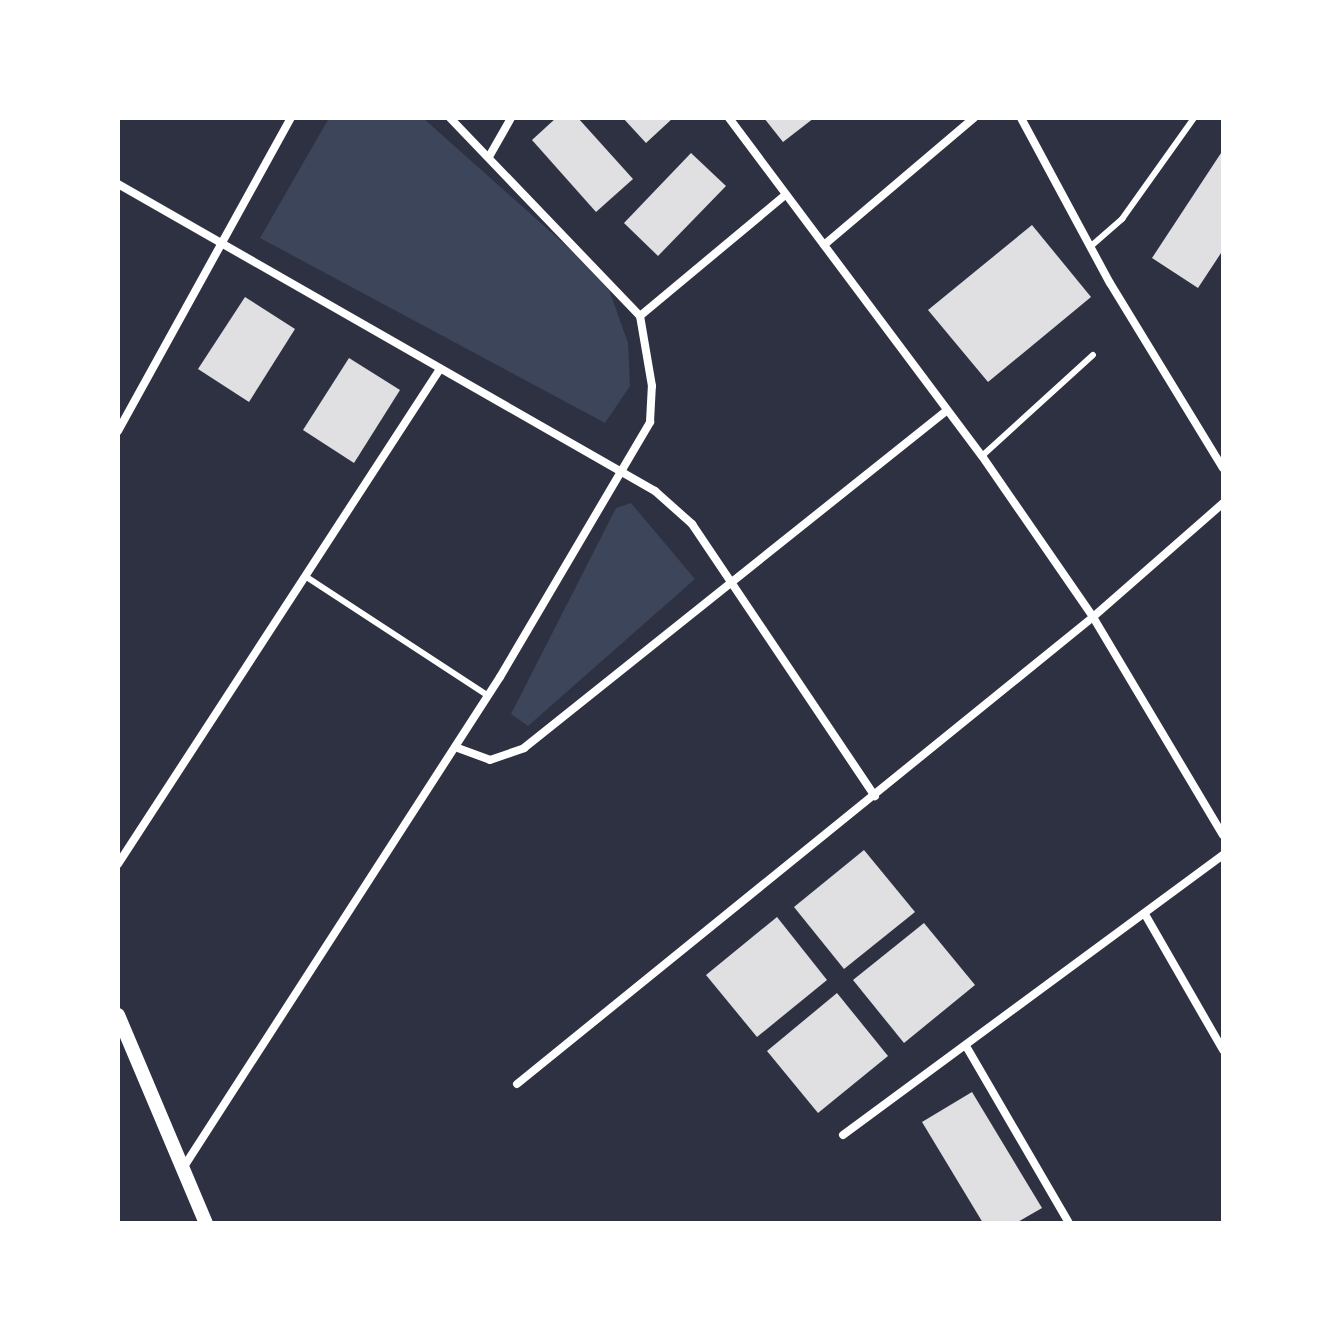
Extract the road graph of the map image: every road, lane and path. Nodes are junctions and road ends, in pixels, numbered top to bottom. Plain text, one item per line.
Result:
1 (291, 118) edge
2 (450, 118) edge
3 (511, 118) edge
4 (729, 118) edge
5 (974, 118) edge
6 (1021, 118) edge
7 (1194, 118) edge
8 (490, 155) junction
9 (118, 184) edge
10 (785, 195) junction
11 (220, 239) junction
12 (824, 245) junction
13 (1090, 247) junction
14 (640, 316) junction
15 (1093, 355) dead end
16 (440, 369) junction
17 (946, 411) junction
18 (118, 431) edge
19 (982, 456) junction
20 (1223, 468) edge
21 (623, 472) junction
22 (1223, 503) edge
23 (305, 576) junction
24 (730, 579) junction
25 (1093, 617) junction
26 (487, 695) junction
27 (455, 747) junction
28 (875, 796) junction
29 (1223, 835) edge
30 (1223, 855) edge
31 (118, 864) edge
32 (1146, 916) junction
33 (118, 1015) edge
34 (966, 1046) junction
35 (1223, 1050) edge
36 (517, 1084) dead end
37 (843, 1135) dead end
38 (185, 1165) junction
39 (206, 1223) edge
40 (1069, 1223) edge

1 - 11 street
2 - 8 street
3 - 8 street
4 - 10 street
5 - 12 street
6 - 13 street
7 - 13 lane
8 - 14 street
9 - 11 street
10 - 12 street
10 - 14 street
11 - 16 street
11 - 18 street
12 - 17 street
13 - 20 street
14 - 21 street
15 - 19 lane
16 - 21 street
16 - 23 street
17 - 19 street
17 - 24 street
19 - 25 street
21 - 24 street
21 - 26 street
22 - 25 street
23 - 26 lane
23 - 31 street
24 - 27 street
24 - 28 street
25 - 28 street
25 - 29 street
26 - 27 street
27 - 38 street
28 - 36 street
30 - 32 street
32 - 34 street
32 - 35 street
33 - 38 street
34 - 37 street
34 - 40 street
38 - 39 street

